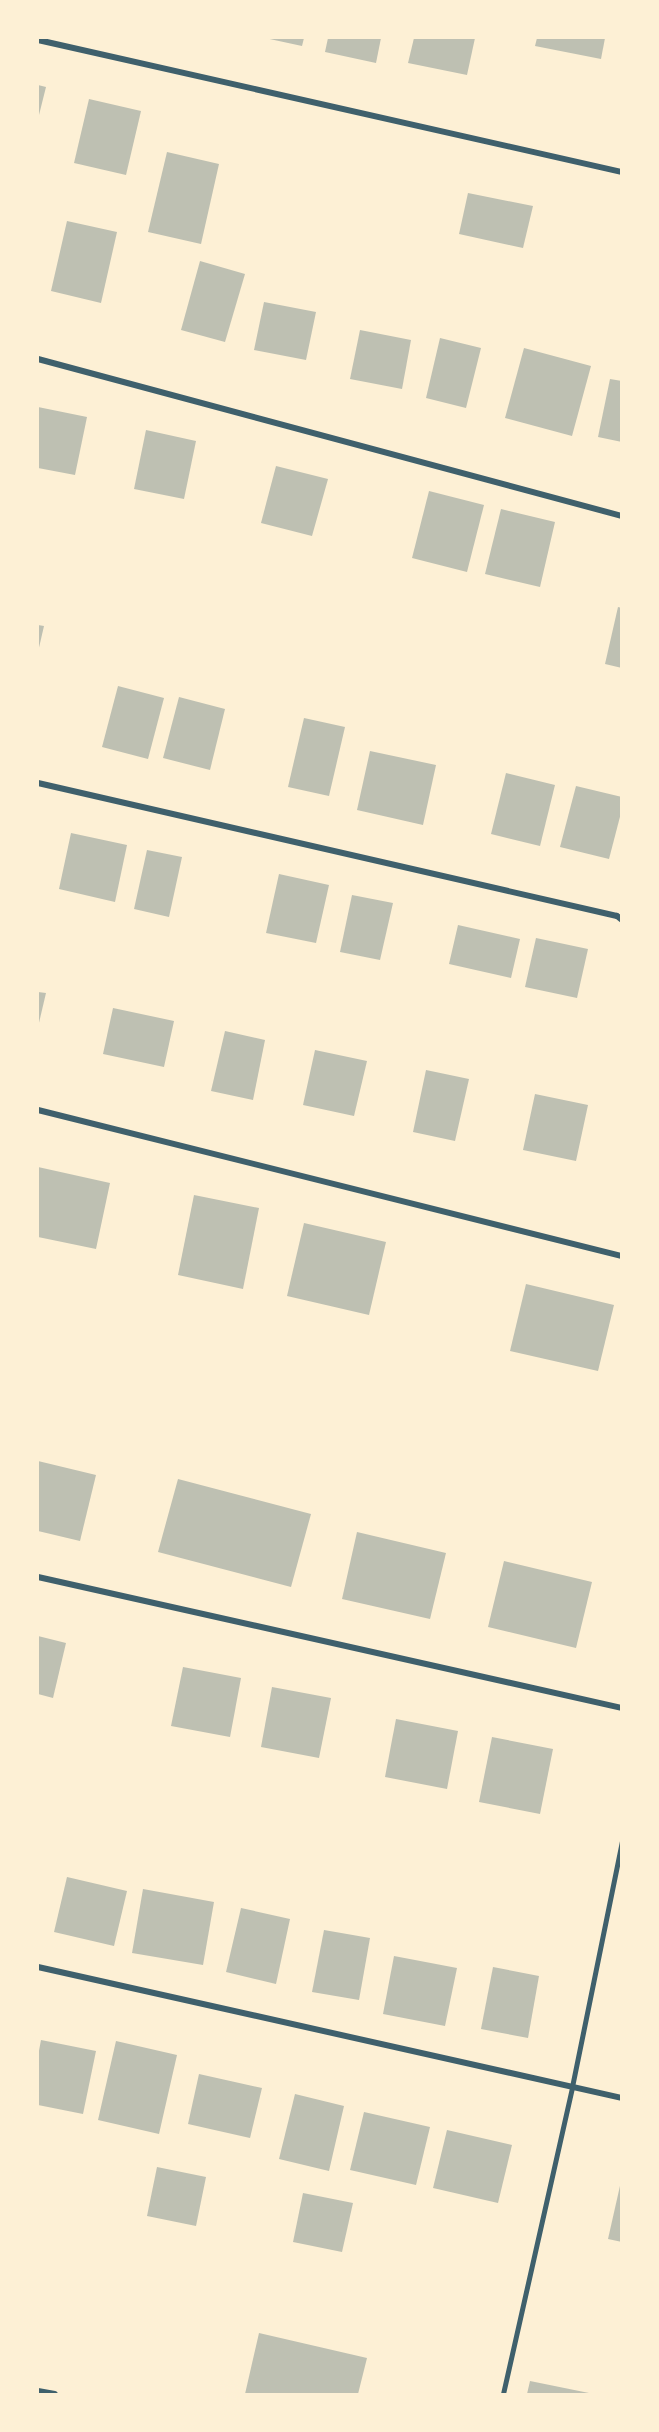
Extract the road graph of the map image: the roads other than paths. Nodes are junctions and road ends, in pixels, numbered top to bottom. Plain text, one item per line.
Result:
1 (38, 40) edge
2 (621, 172) edge
3 (38, 359) edge
4 (621, 516) edge
5 (38, 783) edge
6 (619, 918) edge
7 (38, 1110) edge
8 (621, 1256) edge
9 (38, 1577) edge
10 (621, 1708) edge
11 (621, 1841) edge
12 (38, 1967) edge
13 (572, 2087) junction
14 (621, 2098) edge
15 (38, 2391) edge
16 (55, 2394) edge
17 (504, 2394) edge

1 - 2 street
3 - 4 street
5 - 6 street
7 - 8 street
9 - 10 street
11 - 13 lane
12 - 13 street
13 - 14 street
13 - 17 lane
15 - 16 street

